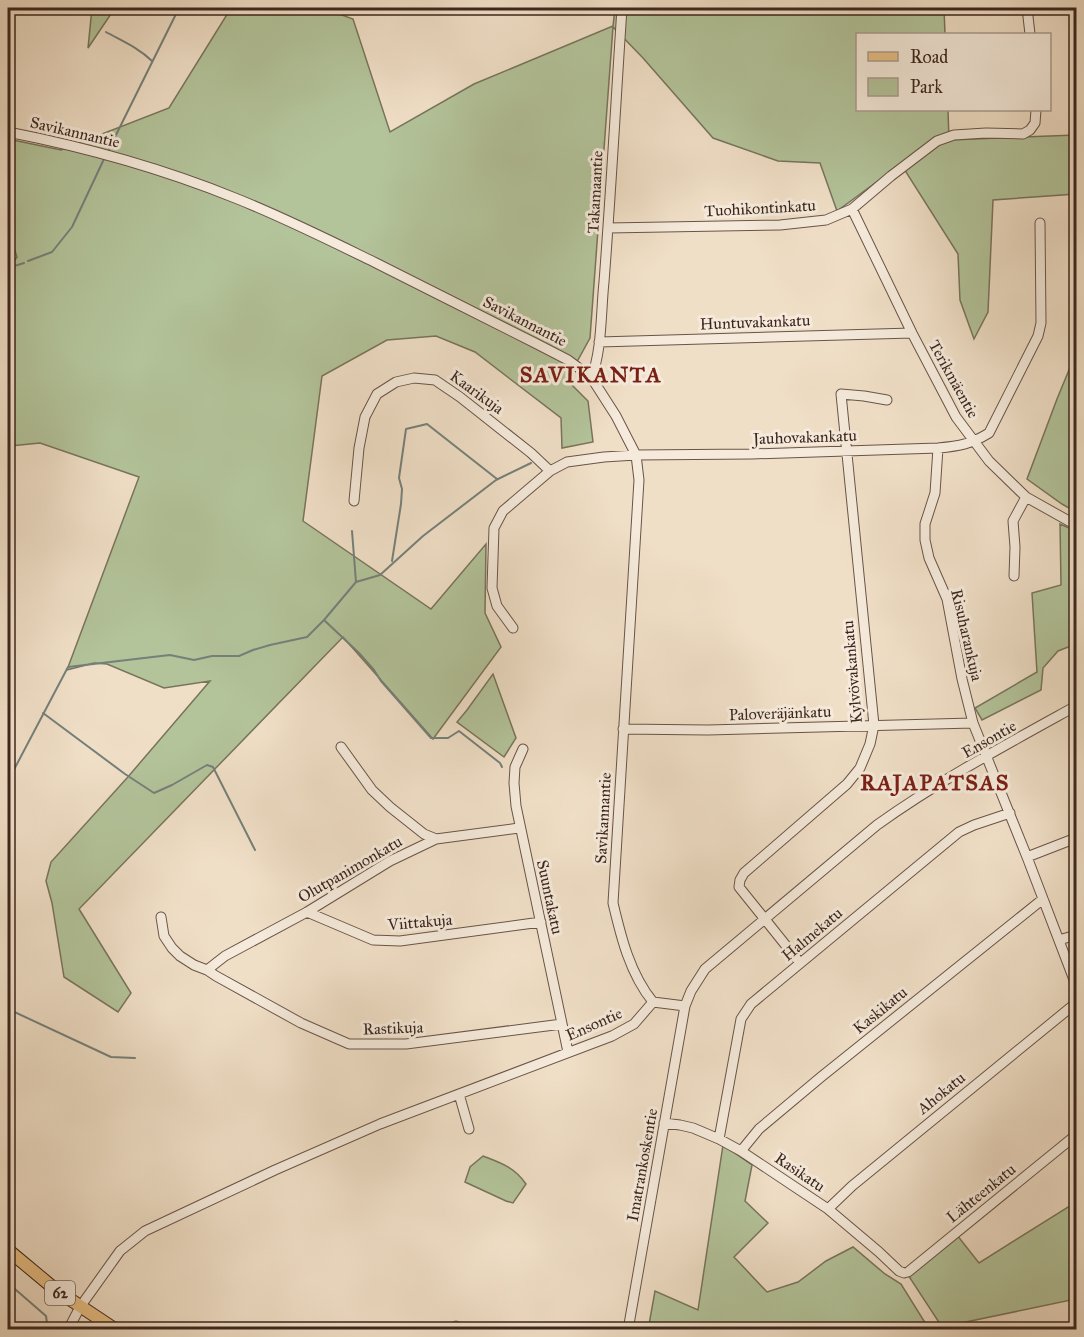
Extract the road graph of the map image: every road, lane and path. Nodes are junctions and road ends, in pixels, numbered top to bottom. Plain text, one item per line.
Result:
1 (622, 8) edge
2 (1028, 8) edge
3 (1030, 33) edge
4 (1036, 111) edge
5 (8, 132) edge
6 (852, 209) junction
7 (1040, 223) dead end
8 (608, 228) junction
9 (912, 333) junction
10 (599, 342) junction
11 (591, 377) junction
12 (887, 400) dead end
13 (974, 442) junction
14 (938, 448) junction
15 (846, 450) junction
16 (636, 455) junction
17 (550, 471) junction
18 (1026, 497) junction
19 (354, 501) dead end
20 (1077, 525) edge
21 (1014, 576) dead end
22 (513, 628) dead end
23 (1077, 706) edge
24 (973, 723) junction
25 (874, 725) junction
26 (623, 729) junction
27 (340, 747) dead end
28 (523, 749) dead end
29 (987, 757) junction
30 (1010, 813) junction
31 (519, 828) junction
32 (1077, 838) edge
33 (436, 839) junction
34 (1027, 857) junction
35 (1043, 899) junction
36 (307, 912) junction
37 (160, 917) dead end
38 (766, 919) junction
39 (540, 922) junction
40 (1077, 935) edge
41 (1059, 940) junction
42 (800, 963) junction
43 (207, 970) junction
44 (1077, 985) edge
45 (653, 1002) junction
46 (1077, 1003) edge
47 (684, 1006) junction
48 (562, 1024) junction
49 (568, 1052) junction
50 (459, 1094) junction
51 (664, 1123) junction
52 (469, 1129) dead end
53 (1077, 1135) edge
54 (719, 1139) junction
55 (741, 1151) junction
56 (828, 1209) junction
57 (8, 1250) edge
58 (904, 1273) joint
59 (80, 1307) junction
60 (68, 1329) edge
61 (116, 1329) edge
62 (628, 1329) edge

1 - 8 street, Takamaantie
2 - 3 street
4 - 6 street, Tuohikontinkatu
5 - 11 street, Savikannantie
6 - 8 street, Tuohikontinkatu
6 - 9 street, Terikmäentie
7 - 13 street
8 - 10 street, Takamaantie
9 - 10 street, Huntuvakankatu
9 - 13 street, Terikmäentie
10 - 11 street, Takamaantie
11 - 16 street, Savikannantie
12 - 15 street, Kylvövakankatu
13 - 14 street, Jauhovakankatu
13 - 18 street, Terikmäentie
14 - 15 street, Jauhovakankatu
14 - 24 street, Risuharankuja
15 - 16 street, Jauhovakankatu
15 - 25 street, Kylvövakankatu
16 - 17 street, Jauhovakankatu
16 - 26 street, Savikannantie
17 - 19 street, Kaarikuja
17 - 22 street, Jauhovakankatu
18 - 20 street, Terikmäentie
18 - 21 street
23 - 29 street, Ensontie
24 - 25 street, Paloveräjänkatu
24 - 29 street, Risuharankuja
25 - 26 street, Paloveräjänkatu
25 - 38 street, Kylvövakankatu
26 - 45 street, Savikannantie
27 - 33 street
28 - 31 street, Suuntakatu
29 - 30 street, Risuharankuja
29 - 38 street, Ensontie
30 - 34 street, Risuharankuja
30 - 42 street, Halmekatu
31 - 33 street, Olutpanimonkatu
31 - 39 street, Suuntakatu
32 - 34 street
33 - 36 street, Olutpanimonkatu
34 - 35 street, Risuharankuja
35 - 41 street, Risuharankuja
35 - 55 street, Kaskikatu
36 - 39 street, Viittakuja
36 - 43 street, Olutpanimonkatu
37 - 43 street, Rastikuja
38 - 42 street, Kylvövakankatu
38 - 47 street, Ensontie
39 - 48 street, Suuntakatu
40 - 41 street
41 - 44 street, Risuharankuja
42 - 54 street, Halmekatu
43 - 48 street, Rastikuja
45 - 47 street
45 - 49 street, Ensontie
46 - 56 street, Ahokatu
47 - 51 street, Imatrankoskentie
48 - 49 street, Suuntakatu
49 - 50 street, Ensontie
50 - 52 street
50 - 59 street, Ensontie
51 - 54 street, Rasikatu
51 - 62 street, Imatrankoskentie
53 - 58 street, Lähteenkatu
54 - 55 street, Rasikatu
55 - 56 street, Rasikatu
56 - 58 street, Rasikatu
57 - 59 main road, 62
59 - 60 street, Ensontie
59 - 61 main road, 62

